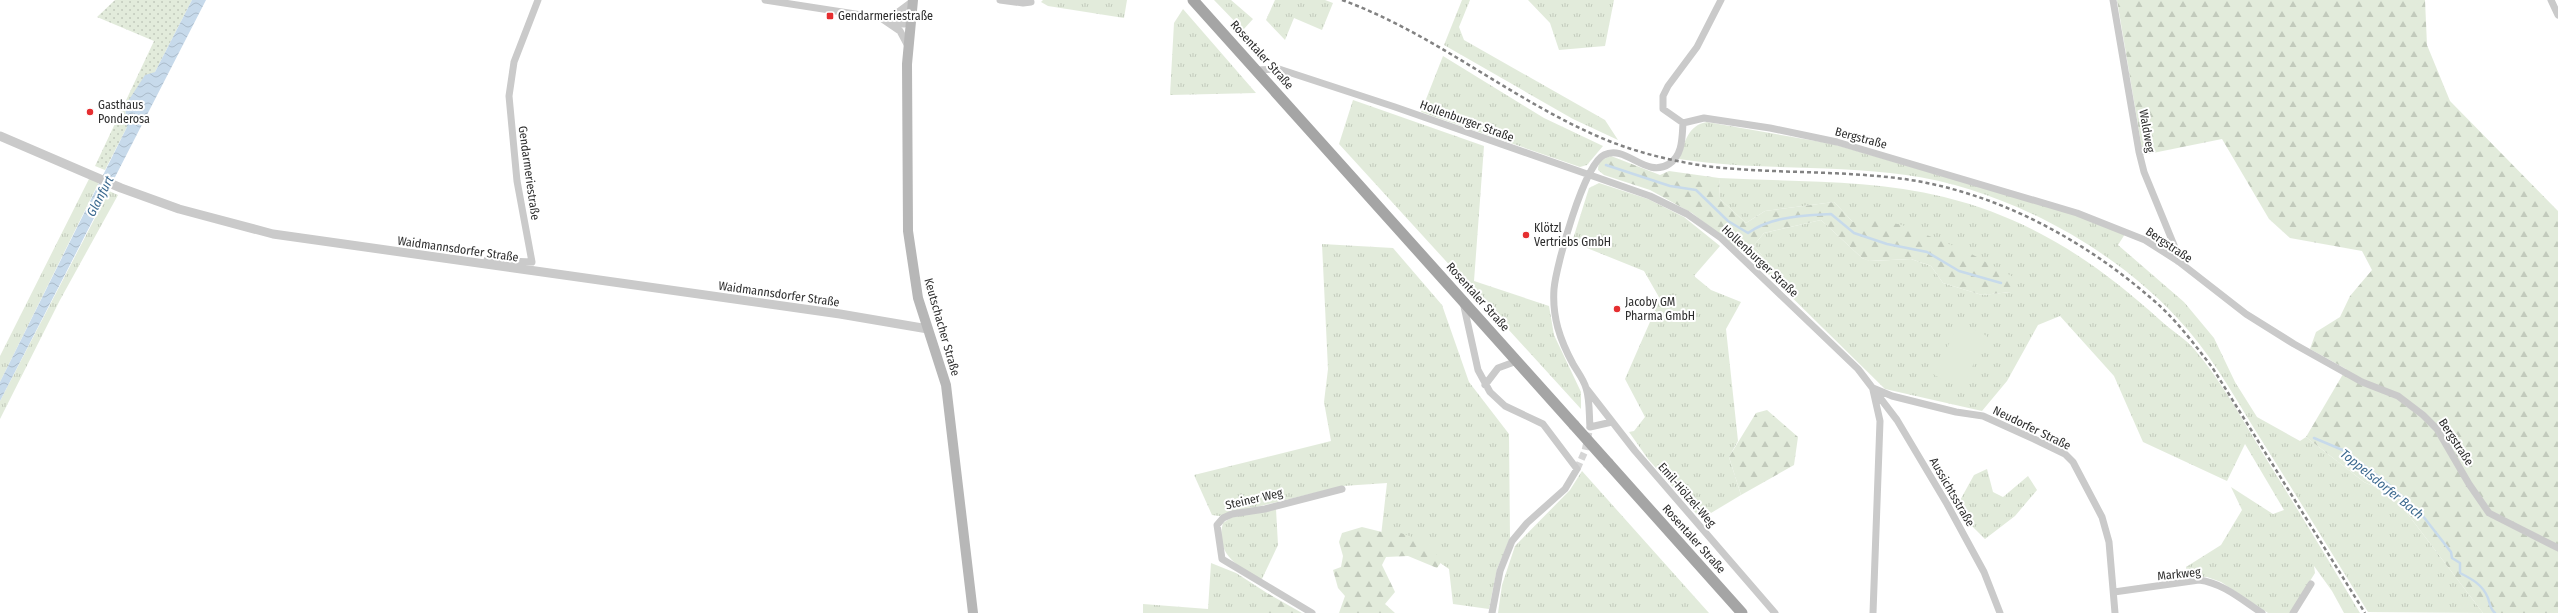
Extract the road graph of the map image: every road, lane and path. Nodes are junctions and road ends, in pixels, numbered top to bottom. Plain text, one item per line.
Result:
1 (538, 0) edge
2 (765, 0) edge
3 (913, 0) edge
4 (1000, 0) edge
5 (1193, 0) edge
6 (1720, 0) edge
7 (2113, 0) edge
8 (2551, 0) edge
9 (1031, 2) dead end
10 (894, 15) junction
11 (2558, 15) edge
12 (881, 18) junction
13 (910, 20) junction
14 (888, 22) junction
15 (908, 46) junction
16 (1258, 70) junction
17 (1683, 123) junction
18 (0, 136) edge
19 (1587, 176) junction
20 (441, 259) junction
21 (2178, 261) junction
22 (1462, 299) junction
23 (928, 329) junction
24 (1517, 361) junction
25 (1485, 385) junction
26 (1586, 388) junction
27 (1872, 388) junction
28 (1612, 422) junction
29 (1342, 489) dead end
30 (2558, 548) edge
31 (2311, 584) dead end
32 (2114, 592) junction
33 (972, 613) edge
34 (1312, 613) edge
35 (1492, 613) edge
36 (1742, 613) edge
37 (1775, 613) edge
38 (1873, 613) edge
39 (2000, 613) edge
40 (2115, 613) edge
41 (2262, 613) edge
42 (2293, 613) edge

1 - 20 street, Gendarmeriestraße
2 - 12 street
3 - 10 street
3 - 13 main road, Keutschacher Straße
4 - 9 street
5 - 16 main road, Rosentaler Straße
6 - 17 street
7 - 21 street, Waldweg
8 - 11 street
10 - 12 street
10 - 13 street
12 - 14 street
13 - 14 street
13 - 15 main road, Keutschacher Straße
14 - 15 street
15 - 23 main road, Keutschacher Straße
16 - 19 street, Hollenburger Straße
16 - 22 main road, Rosentaler Straße
17 - 19 street, Emil-Hölzel-Weg
17 - 21 street, Bergstraße
18 - 20 street, Waidmannsdorfer Straße
19 - 26 street, Emil-Hölzel-Weg
19 - 27 street, Hollenburger Straße
20 - 23 street, Waidmannsdorfer Straße
21 - 30 street, Bergstraße
22 - 24 main road, Rosentaler Straße
22 - 25 street
23 - 33 main road, Keutschacher Straße
24 - 25 street
24 - 36 main road, Rosentaler Straße, bridge
25 - 35 street
26 - 28 street, Emil-Hölzel-Weg
26 - 28 street, Emil-Hölzel-Weg
27 - 32 street, Neudorfer Straße
27 - 38 street, Hollenburger Straße
27 - 39 street, Aussichtsstraße
28 - 37 street, Emil-Hölzel-Weg
29 - 34 street, Steiner Weg
31 - 42 street
32 - 40 street, Neudorfer Straße
32 - 41 street, Markweg

